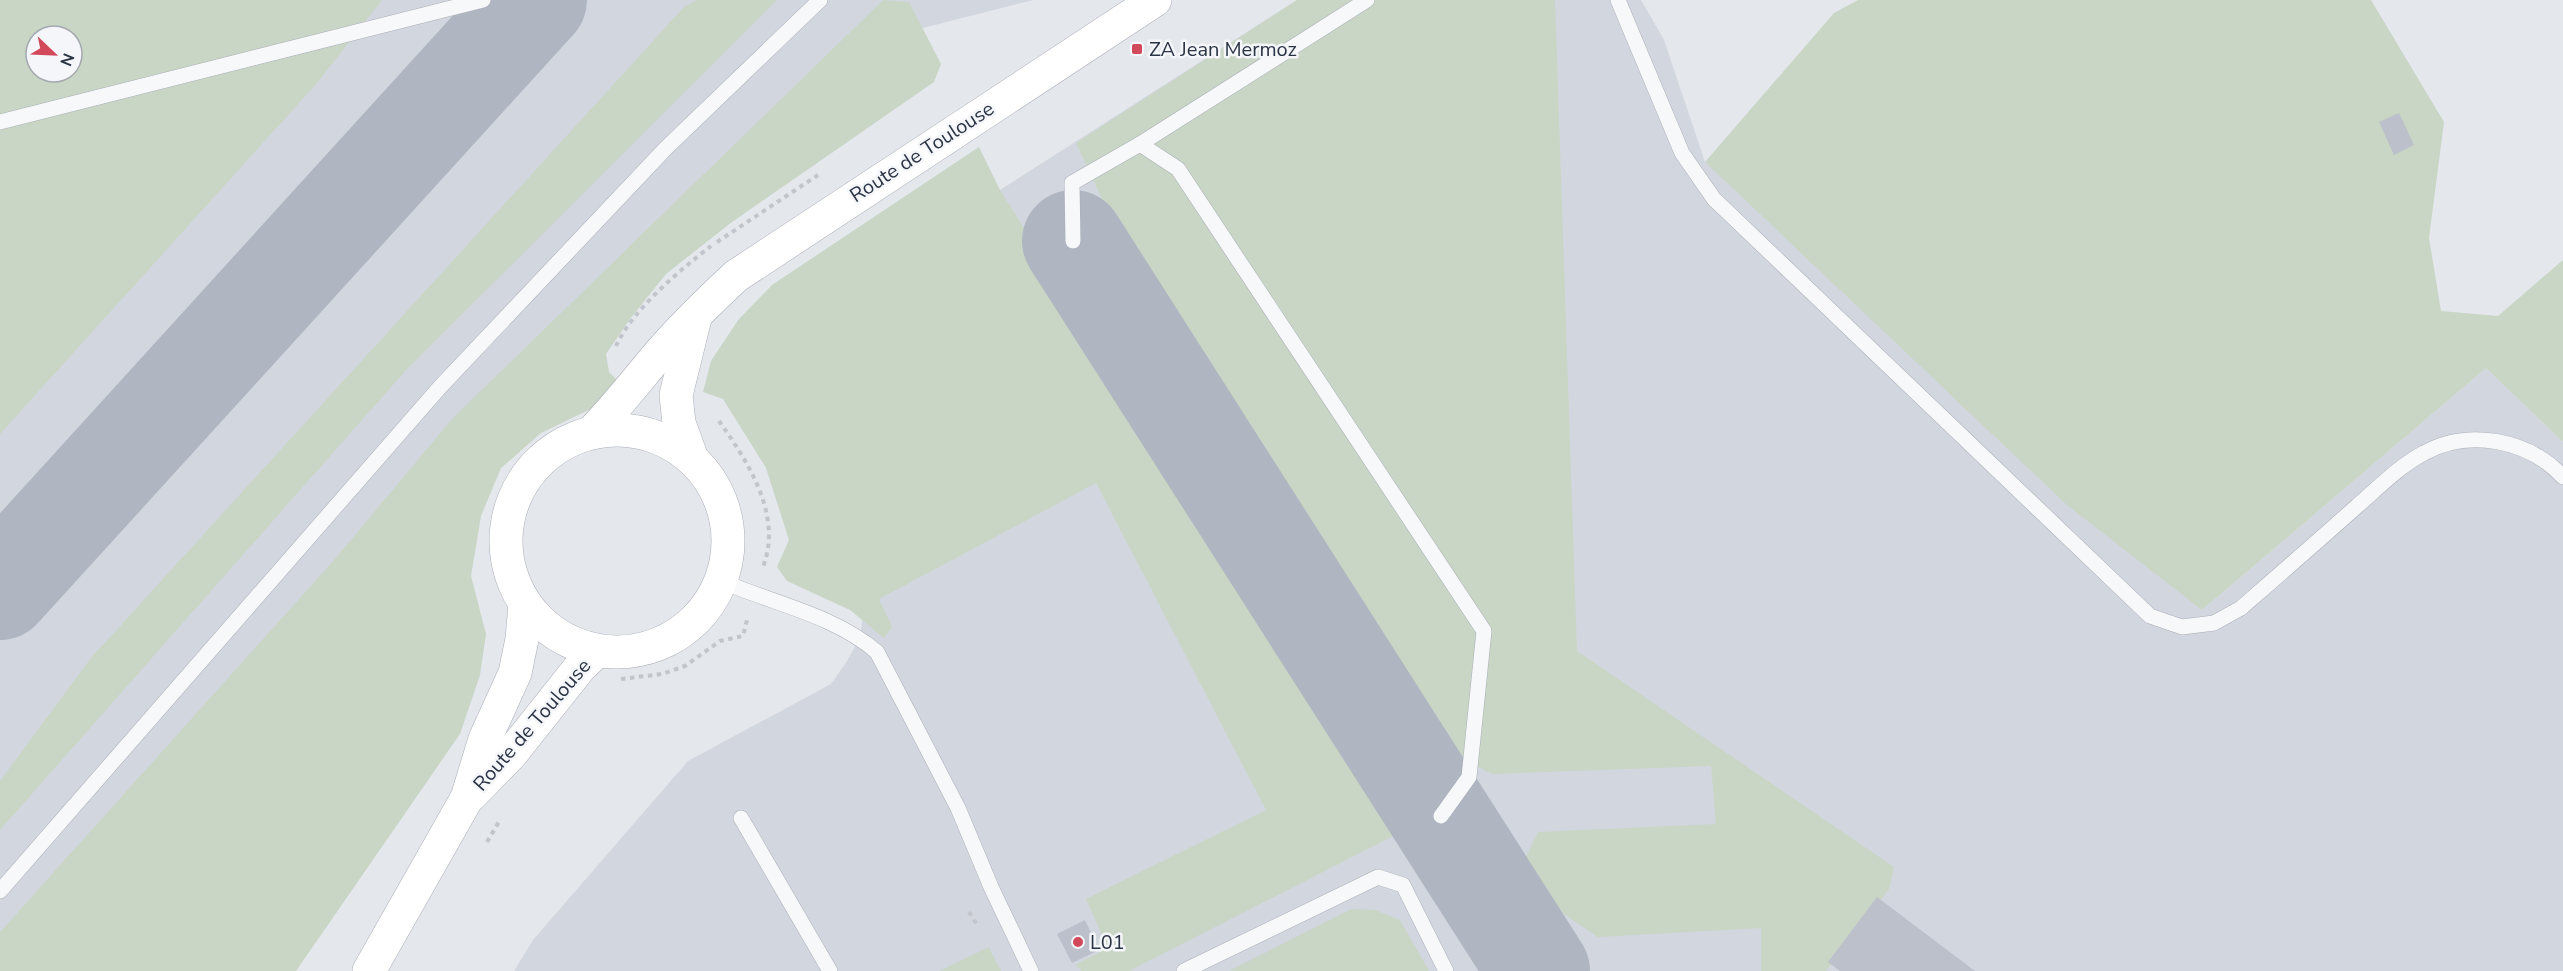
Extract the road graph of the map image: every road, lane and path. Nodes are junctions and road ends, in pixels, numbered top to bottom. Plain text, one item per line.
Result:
1 (483, 0) edge
2 (820, 0) edge
3 (1155, 0) edge
4 (1367, 0) edge
5 (1618, 0) edge
6 (0, 122) edge
7 (1140, 144) junction
8 (1073, 241) dead end
9 (696, 313) junction
10 (593, 431) junction
11 (691, 456) junction
12 (2563, 477) edge
13 (721, 581) junction
14 (525, 604) junction
15 (597, 651) junction
16 (467, 798) junction
17 (1441, 816) dead end
18 (741, 818) dead end
19 (0, 891) edge
20 (369, 971) edge
21 (830, 971) edge
22 (1031, 971) edge
23 (1184, 971) edge
24 (1446, 971) edge

1 - 6 lane
2 - 19 lane
3 - 9 main road, Route de Toulouse
4 - 7 lane
5 - 12 lane
7 - 8 lane
7 - 17 lane
9 - 10 main road, Route de Toulouse
9 - 11 main road
10 - 11 main road
10 - 14 main road
11 - 13 main road
13 - 15 main road
13 - 22 lane
14 - 15 main road
14 - 16 main road, Route de Toulouse
15 - 16 main road, Route de Toulouse
16 - 20 main road, Route de Toulouse
18 - 21 lane
23 - 24 lane

